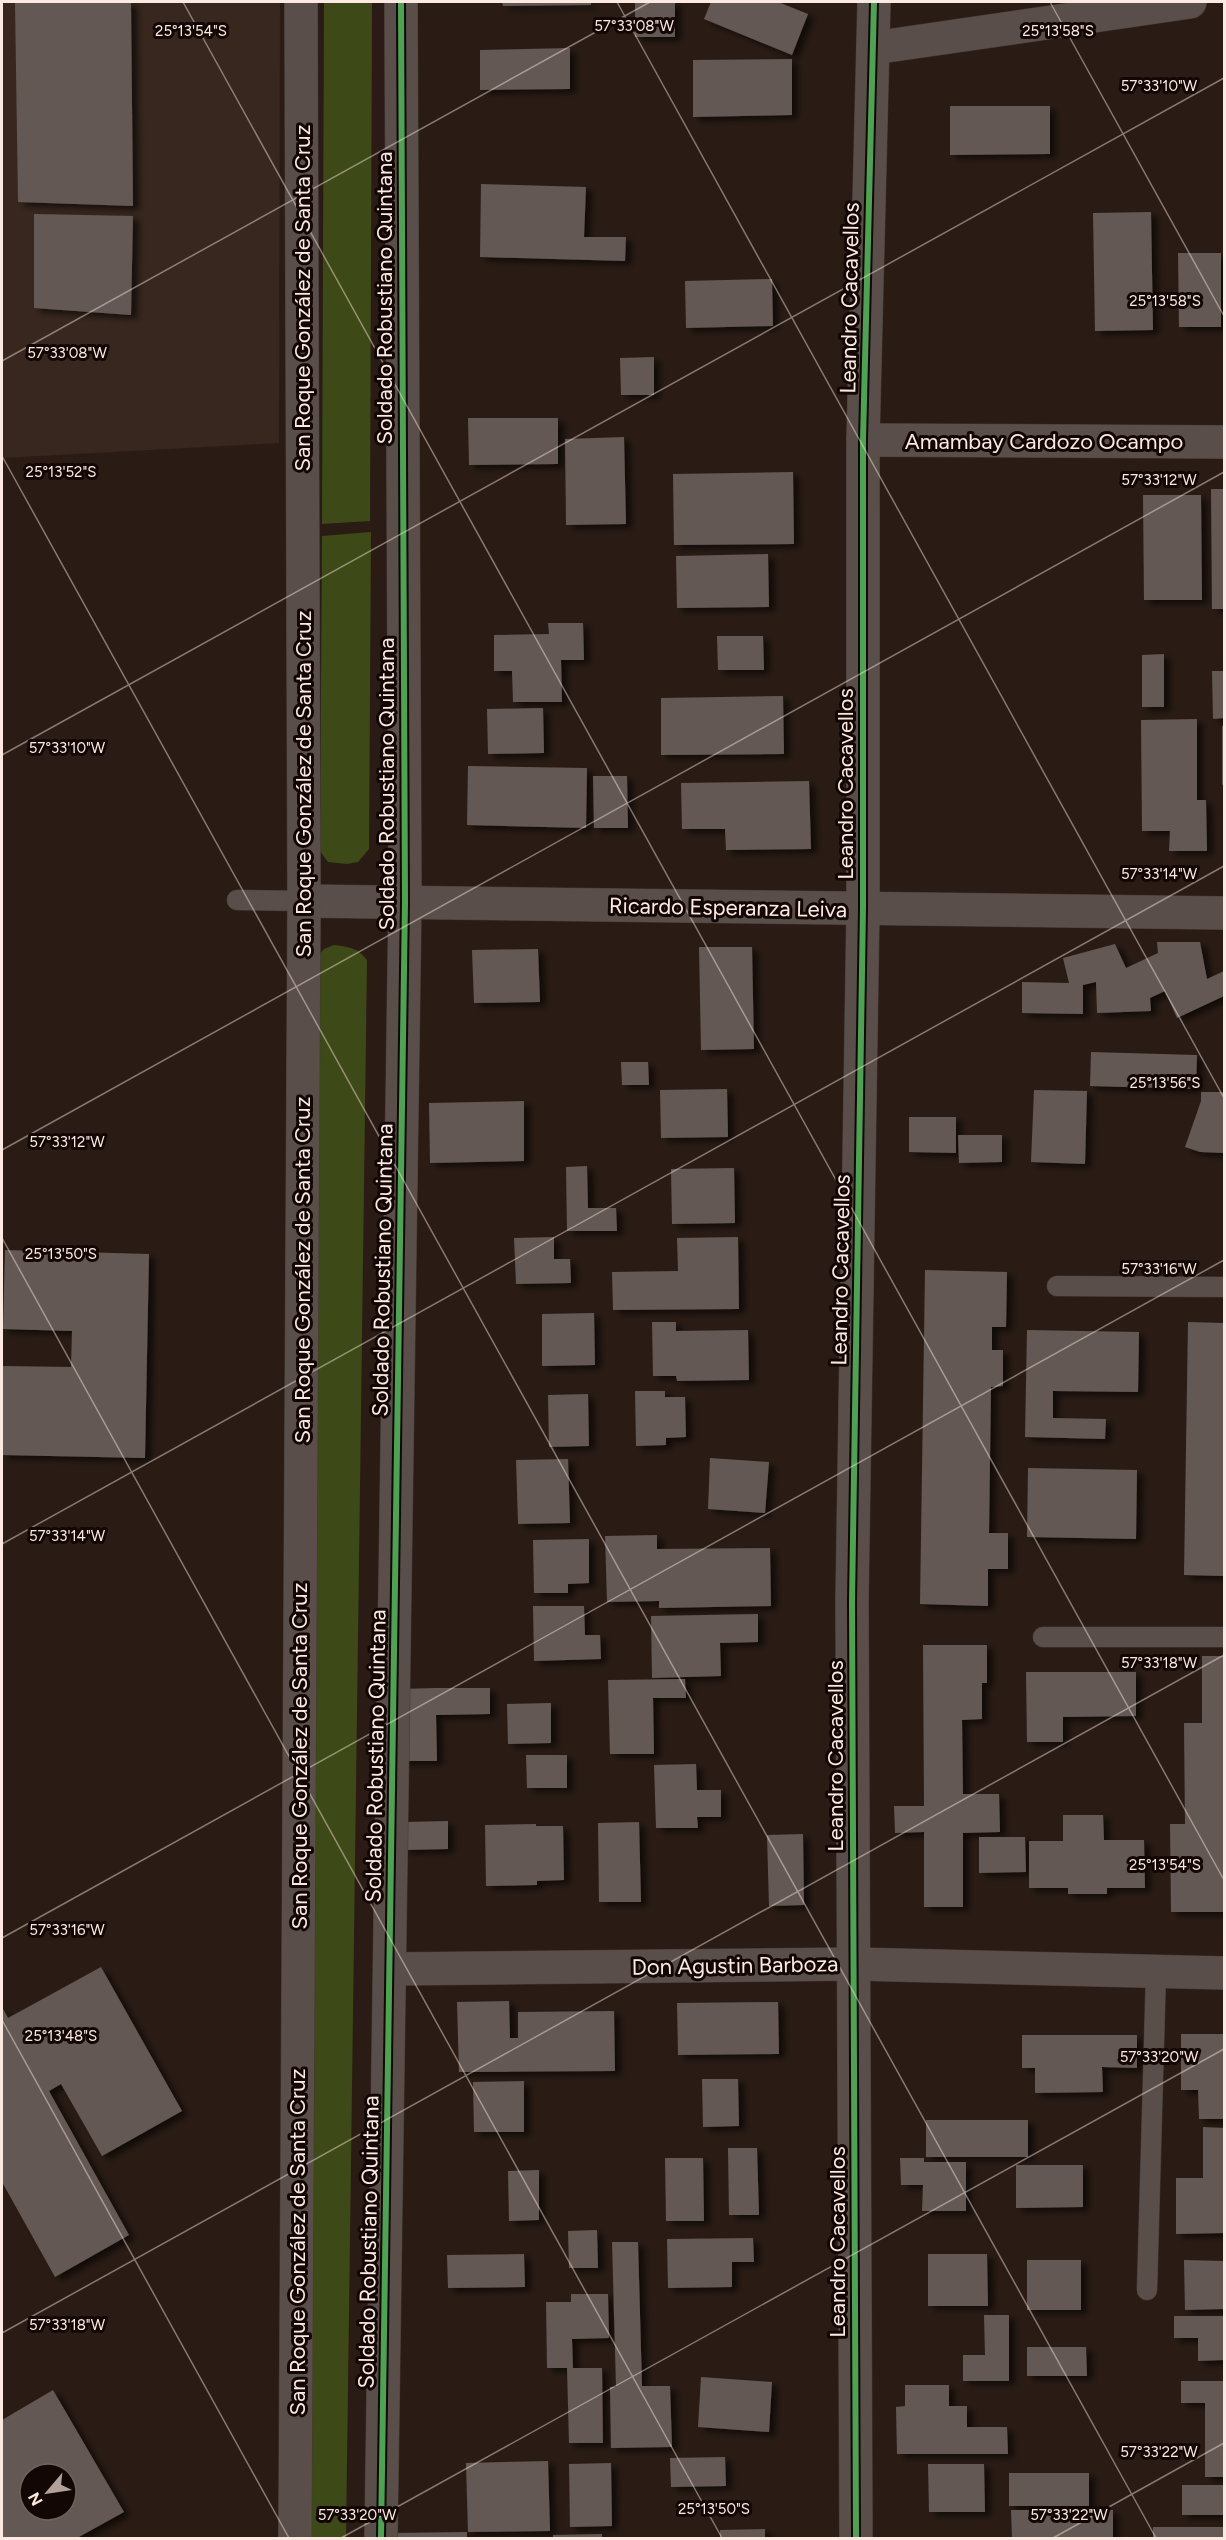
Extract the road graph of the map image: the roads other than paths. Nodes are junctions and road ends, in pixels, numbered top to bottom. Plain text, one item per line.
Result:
1 (301, 2) edge
2 (401, 2) edge
3 (874, 2) edge
4 (1190, 2) edge
5 (873, 48) junction
6 (863, 440) junction
7 (1224, 442) edge
8 (237, 900) dead end
9 (304, 901) junction
10 (405, 902) junction
11 (863, 908) junction
12 (1224, 913) edge
13 (1057, 1286) dead end
14 (1224, 1287) edge
15 (1043, 1637) dead end
16 (1224, 1637) edge
17 (855, 1964) junction
18 (390, 1969) junction
19 (1156, 1972) junction
20 (1224, 1973) edge
21 (1147, 2290) dead end
22 (295, 2538) edge
23 (381, 2538) edge
24 (856, 2538) edge

1 - 9 street, San Roque González de Santa Cruz
2 - 10 street, Soldado Robustiano Quintana
3 - 5 street, Leandro Cacavellos
4 - 5 street
5 - 6 street, Leandro Cacavellos
6 - 7 street, Amambay Cardozo Ocampo
6 - 11 street, Leandro Cacavellos
8 - 9 lane
9 - 10 street, Ricardo Esperanza Leiva
9 - 22 street, San Roque González de Santa Cruz
10 - 11 street, Ricardo Esperanza Leiva
10 - 18 street, Soldado Robustiano Quintana
11 - 12 street, Ricardo Esperanza Leiva
11 - 17 street, Leandro Cacavellos
13 - 14 lane
15 - 16 lane
17 - 18 street, Don Agustin Barboza
17 - 19 street, Don Agustin Barboza
17 - 24 street, Leandro Cacavellos
18 - 23 street, Soldado Robustiano Quintana
19 - 20 street, Don Agustin Barboza
19 - 21 lane

